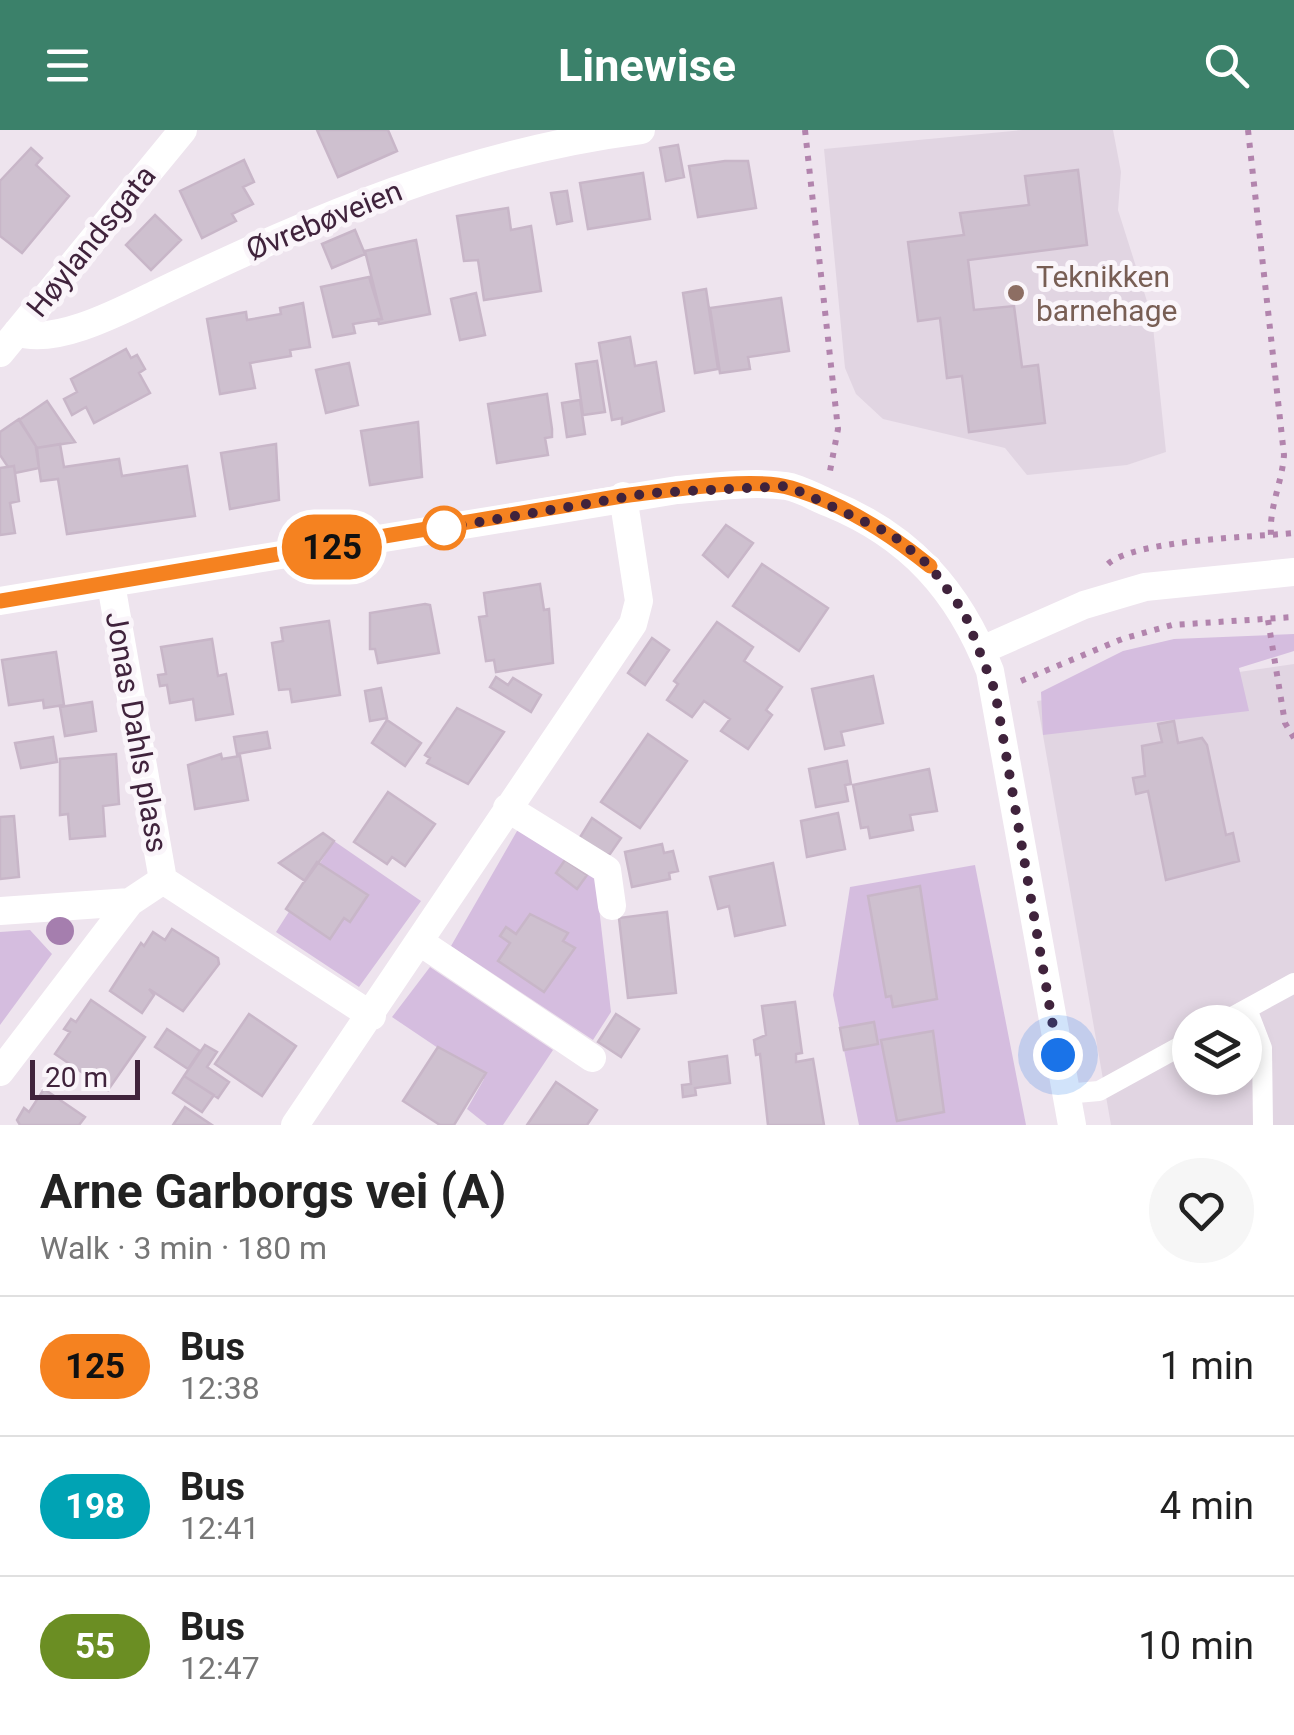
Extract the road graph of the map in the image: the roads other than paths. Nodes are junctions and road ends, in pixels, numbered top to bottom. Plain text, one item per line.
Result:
1 (183, 130) edge
2 (641, 130) edge
3 (8, 342) edge
4 (622, 496) junction
5 (1294, 572) edge
6 (111, 584) junction
7 (0, 601) edge
8 (982, 650) junction
9 (507, 808) junction
10 (163, 880) junction
11 (130, 902) junction
12 (612, 906) dead end
13 (0, 911) edge
14 (420, 942) junction
15 (1294, 983) edge
16 (1254, 1005) edge
17 (372, 1016) junction
18 (1262, 1048) edge
19 (1172, 1050) edge
20 (592, 1058) dead end
21 (0, 1072) edge
22 (1065, 1094) junction
23 (294, 1125) edge
24 (1072, 1125) edge
25 (1263, 1125) edge

1 - 3 street, Høylandsgata
2 - 3 street, Øvrebøveien
4 - 6 street
4 - 8 street
4 - 9 street
5 - 8 street
6 - 7 street
6 - 10 street, Jonas Dahls plass
8 - 22 street
9 - 12 street
9 - 14 street
10 - 11 street, Jonas Dahls plass
10 - 17 street, Jonas Dahls plass
11 - 13 street, Jonas Dahls plass
11 - 21 street, Jonas Dahls plass
14 - 17 street
14 - 20 street
15 - 16 lane
17 - 23 street
18 - 25 lane
19 - 22 lane
22 - 24 street

